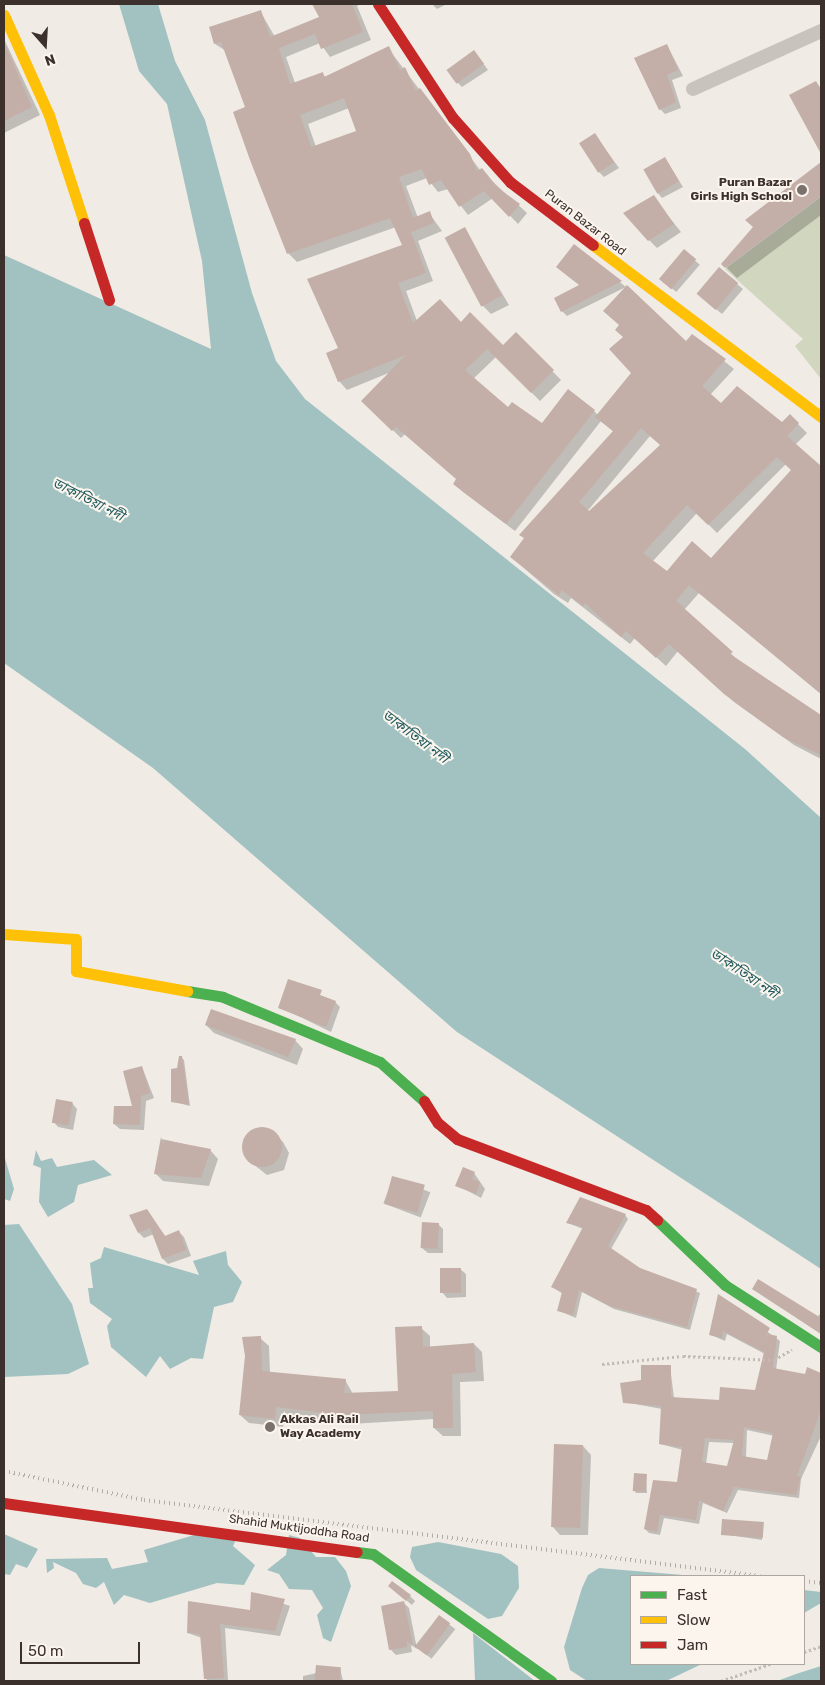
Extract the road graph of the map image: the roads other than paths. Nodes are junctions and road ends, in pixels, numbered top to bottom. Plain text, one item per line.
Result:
1 (378, 4) edge
2 (4, 15) edge
3 (821, 31) edge
4 (693, 89) dead end
5 (109, 300) dead end
6 (821, 418) edge
7 (4, 934) edge
8 (821, 1347) edge
9 (4, 1503) edge
10 (551, 1681) edge

1 - 6 street, Puran Bazar Road
2 - 5 street
3 - 4 street
7 - 8 street
9 - 10 street, Shahid Muktijoddha Road

